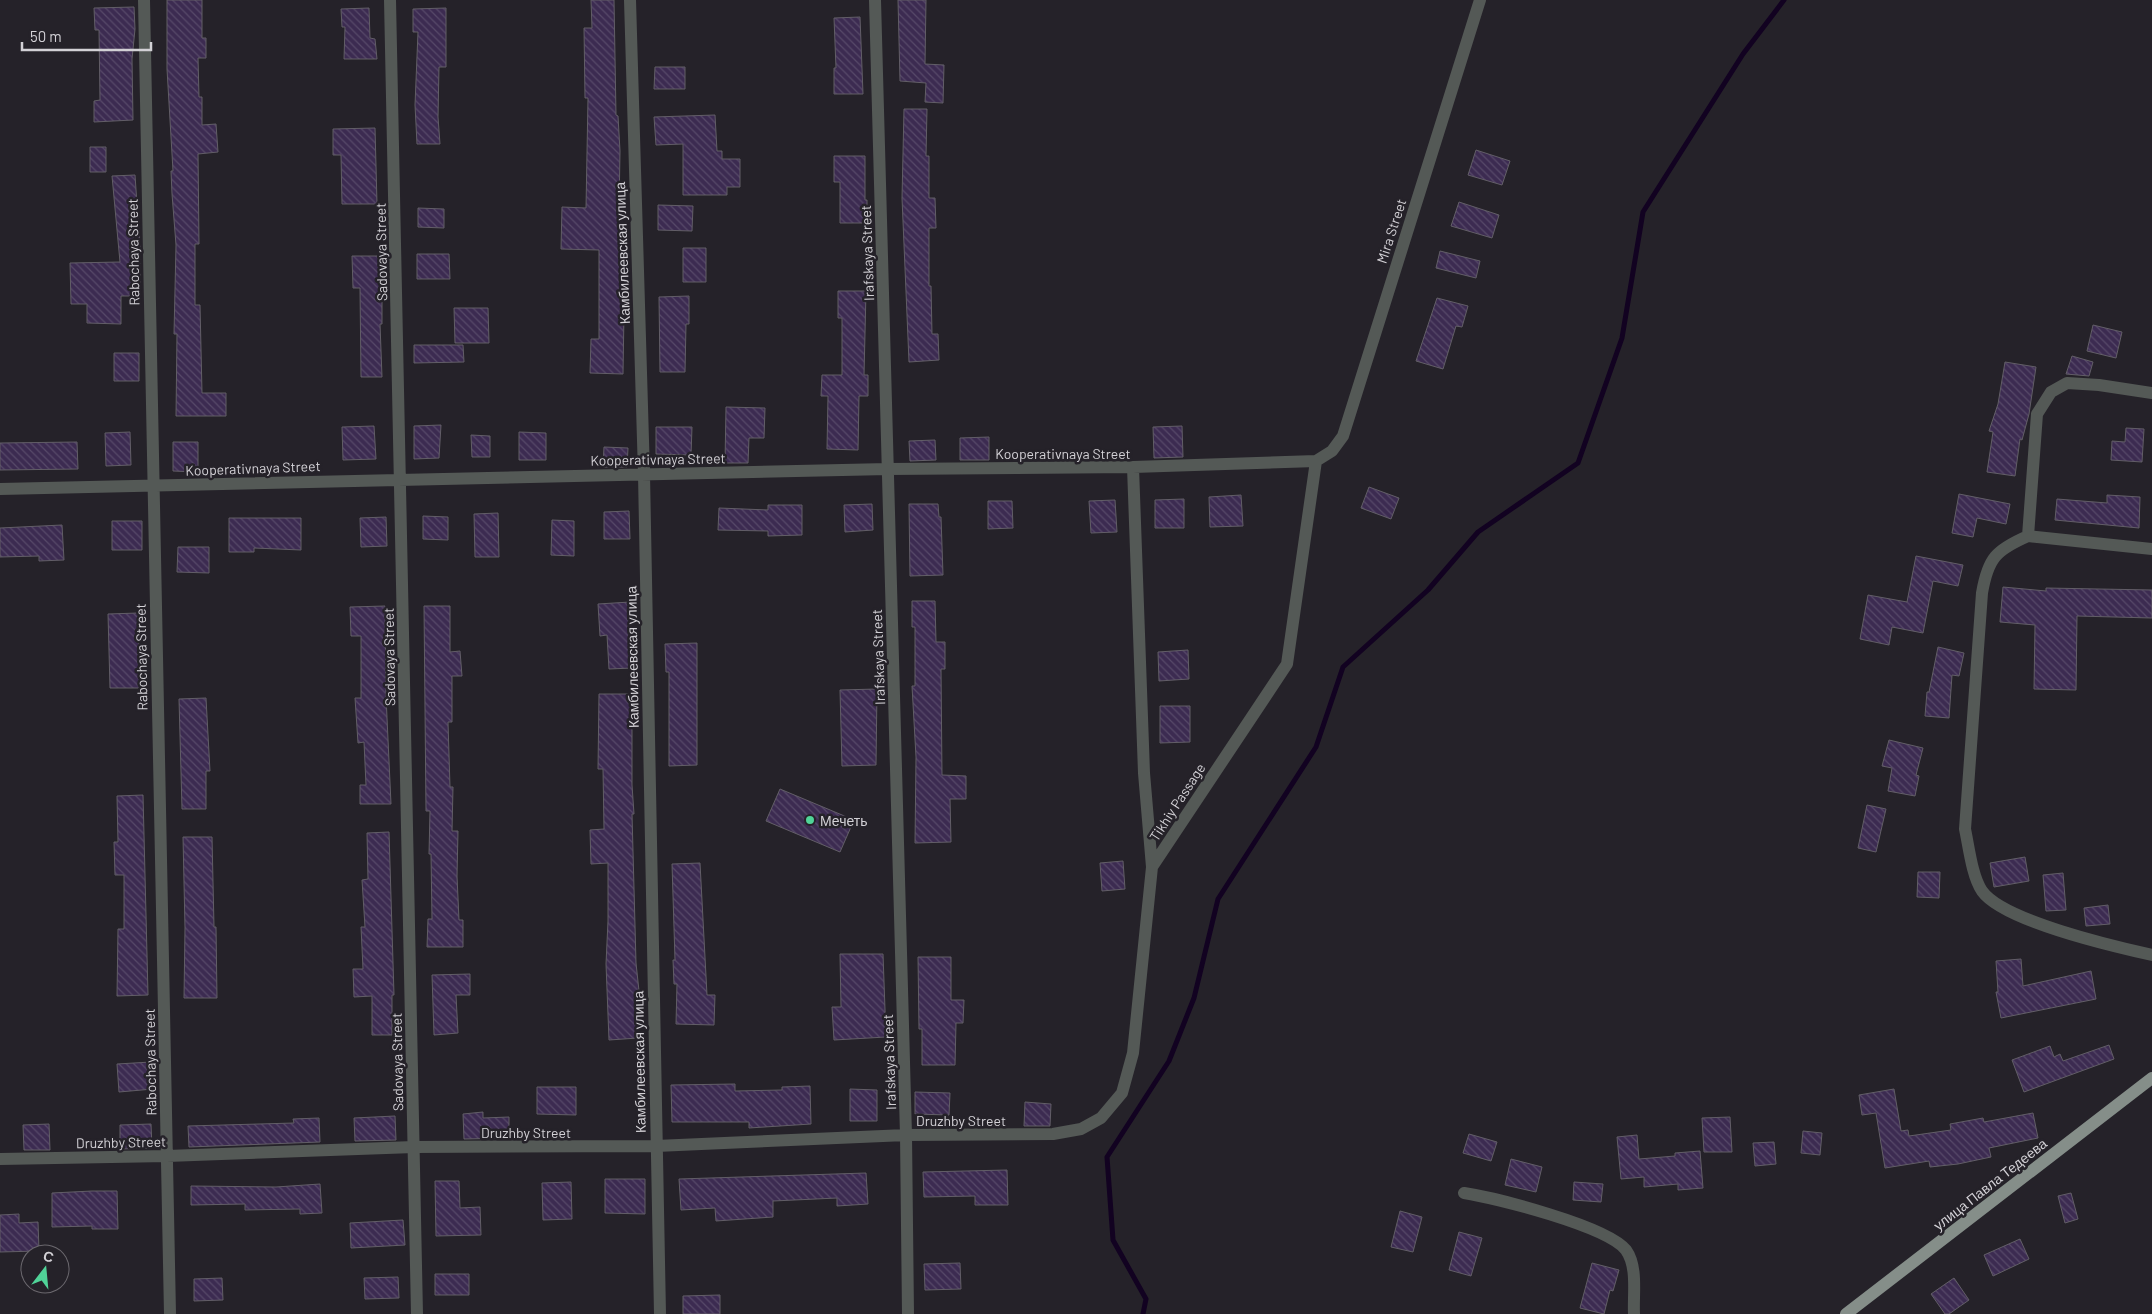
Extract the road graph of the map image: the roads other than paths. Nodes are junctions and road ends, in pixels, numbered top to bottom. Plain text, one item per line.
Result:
1 (144, 0) edge
2 (390, 0) edge
3 (630, 0) edge
4 (875, 0) edge
5 (1480, 0) edge
6 (2152, 393) edge
7 (1316, 462) junction
8 (1133, 467) junction
9 (888, 469) junction
10 (644, 474) junction
11 (401, 479) junction
12 (152, 486) junction
13 (0, 489) edge
14 (2028, 536) junction
15 (2152, 549) edge
16 (1152, 867) junction
17 (2152, 954) edge
18 (2152, 1078) edge
19 (1053, 1134) joint
20 (906, 1135) junction
21 (656, 1146) junction
22 (414, 1148) junction
23 (166, 1156) junction
24 (0, 1159) edge
25 (1464, 1193) dead end
26 (170, 1314) edge
27 (417, 1314) edge
28 (660, 1314) edge
29 (908, 1314) edge
30 (1634, 1314) edge
31 (1846, 1314) edge

1 - 12 street, Rabochaya Street
2 - 11 street, Sadovaya Street
3 - 10 street, Камбилеевская улица
4 - 9 street, Irafskaya Street
5 - 7 street, Mira Street
6 - 14 street
7 - 8 street, Kooperativnaya Street
7 - 16 street, Tikhiy Passage
8 - 9 street, Kooperativnaya Street
8 - 16 street
9 - 10 street, Kooperativnaya Street
9 - 20 street, Irafskaya Street
10 - 11 street, Kooperativnaya Street
10 - 21 street, Камбилеевская улица
11 - 12 street, Kooperativnaya Street
11 - 22 street, Sadovaya Street
12 - 13 street, Kooperativnaya Street
12 - 23 street, Rabochaya Street
14 - 15 street
14 - 17 street
16 - 19 street, Tikhiy Passage
18 - 31 main road, улица Павла Тедеева
19 - 20 street, Druzhby Street
20 - 21 street, Druzhby Street
20 - 29 street, Irafskaya Street
21 - 22 street, Druzhby Street
21 - 28 street, Камбилеевская улица
22 - 23 street, Druzhby Street
22 - 27 street, Sadovaya Street
23 - 24 street, Druzhby Street
23 - 26 street, Rabochaya Street
25 - 30 street

